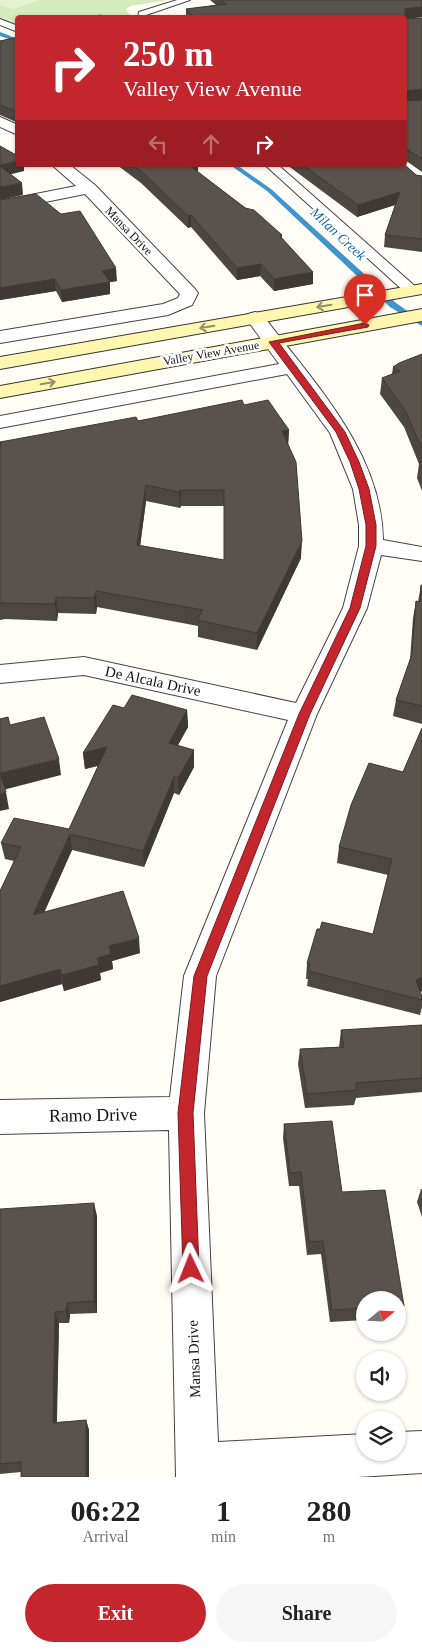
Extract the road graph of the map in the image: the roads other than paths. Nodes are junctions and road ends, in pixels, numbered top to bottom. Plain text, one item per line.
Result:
1 (186, 0) edge
2 (142, 15) edge
3 (0, 22) edge
4 (15, 28) edge
5 (0, 121) edge
6 (15, 129) edge
7 (63, 167) edge
8 (273, 167) edge
9 (89, 188) junction
10 (0, 206) edge
11 (417, 290) edge
12 (414, 316) edge
13 (255, 318) junction
14 (0, 338) edge
15 (273, 342) junction
16 (0, 363) edge
17 (293, 367) junction
18 (0, 392) edge
19 (0, 422) edge
20 (371, 546) junction
21 (422, 554) edge
22 (0, 674) edge
23 (304, 714) junction
24 (186, 1113) junction
25 (0, 1117) edge
26 (422, 1452) edge
27 (198, 1471) edge

1 - 2 lane
3 - 4 lane
5 - 6 street
7 - 9 street, Mansa Drive
8 - 11 lane
9 - 10 street
9 - 14 street, Mansa Drive
11 -> 13 main road, Valley View Avenue
12 - 15 main road, Valley View Avenue
13 - 15 street, Mansa Drive
13 -> 16 main road, Valley View Avenue
15 - 17 street, Mansa Drive
18 -> 15 main road, Valley View Avenue
17 - 19 street, Valley View Avenue
17 - 20 street, Mansa Drive
20 - 21 street
20 - 23 street, Mansa Drive
22 - 23 street, De Alcala Drive
23 - 24 street, Mansa Drive
24 - 25 street, Ramo Drive
24 - 27 street, Mansa Drive
26 - 27 street

